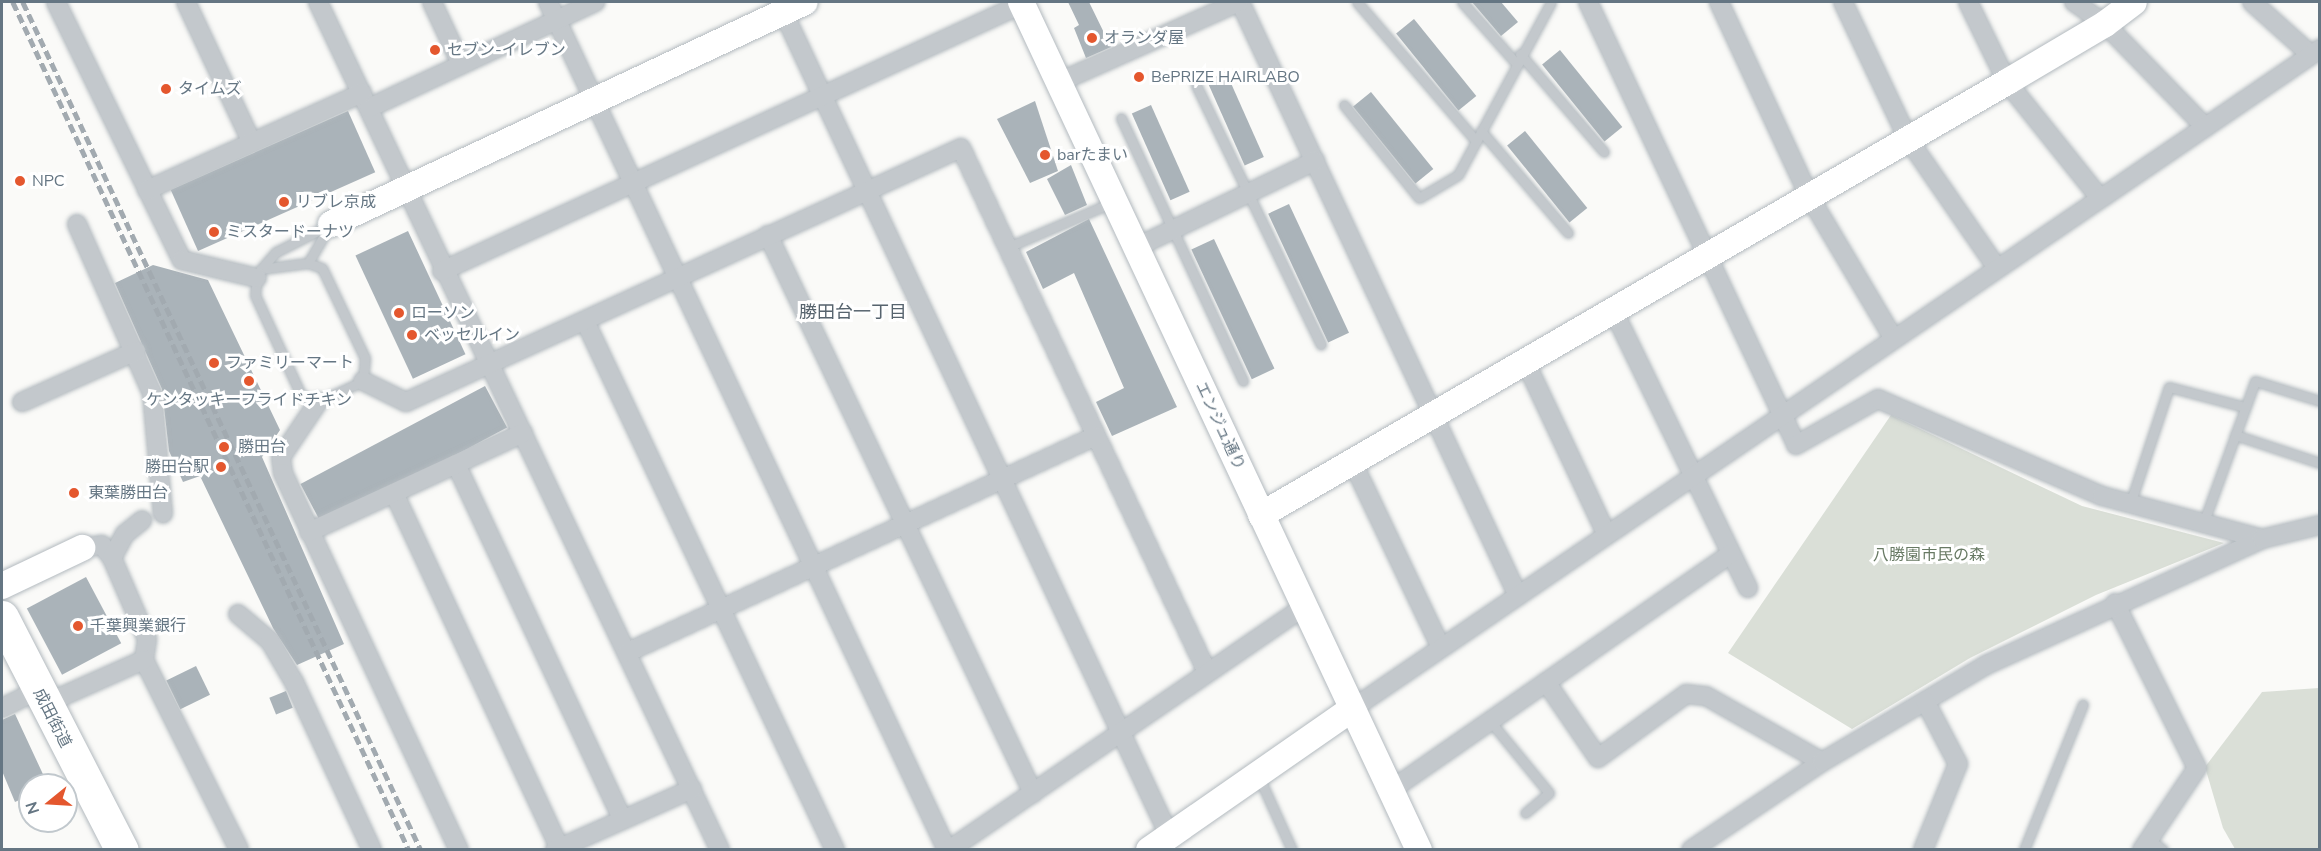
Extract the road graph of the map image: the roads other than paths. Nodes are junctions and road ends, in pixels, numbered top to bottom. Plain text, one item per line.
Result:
1 (56, 2) edge
2 (186, 2) edge
3 (318, 2) edge
4 (432, 2) edge
5 (549, 2) edge
6 (596, 2) edge
7 (1239, 2) edge
8 (1357, 2) edge
9 (1462, 2) edge
10 (1551, 2) edge
11 (1588, 2) edge
12 (1719, 2) edge
13 (1843, 2) edge
14 (1968, 2) edge
15 (2074, 2) edge
16 (2134, 2) edge
17 (2252, 2) edge
18 (1022, 3) edge
19 (789, 5) edge
20 (557, 20) junction
21 (2105, 24) junction
22 (2315, 52) edge
23 (1518, 59) junction
24 (461, 64) junction
25 (1059, 82) junction
26 (2007, 82) junction
27 (1196, 85) dead end
28 (821, 96) junction
29 (594, 99) junction
30 (365, 100) junction
31 (1344, 105) dead end
32 (1121, 118) dead end
33 (2205, 127) junction
34 (1480, 131) junction
35 (1908, 139) junction
36 (251, 141) junction
37 (1476, 141) junction
38 (1604, 152) dead end
39 (1315, 161) junction
40 (634, 184) junction
41 (147, 190) junction
42 (405, 190) junction
43 (865, 190) junction
44 (1249, 193) junction
45 (1809, 196) junction
46 (2100, 198) junction
47 (1116, 201) junction
48 (77, 224) dead end
49 (331, 224) junction
50 (1172, 230) junction
51 (1568, 232) dead end
52 (768, 235) junction
53 (1008, 247) junction
54 (1137, 247) junction
55 (1707, 256) junction
56 (308, 263) junction
57 (1997, 268) junction
58 (442, 271) junction
59 (259, 273) junction
60 (678, 278) junction
61 (1613, 310) junction
62 (585, 321) junction
63 (1894, 339) junction
64 (1321, 345) dead end
65 (136, 351) junction
66 (1525, 361) junction
67 (490, 366) junction
68 (363, 381) junction
69 (1243, 381) dead end
70 (2319, 401) edge
71 (22, 402) dead end
72 (318, 402) junction
73 (2245, 407) junction
74 (1435, 414) junction
75 (1782, 415) junction
76 (523, 433) junction
77 (2235, 435) junction
78 (1096, 436) junction
79 (1352, 461) junction
80 (456, 464) junction
81 (2319, 464) edge
82 (1694, 475) junction
83 (1001, 480) junction
84 (394, 493) junction
85 (2130, 504) junction
86 (163, 513) dead end
87 (1262, 516) junction
88 (142, 520) dead end
89 (2317, 523) edge
90 (906, 524) junction
91 (2203, 524) junction
92 (309, 532) junction
93 (1607, 535) junction
94 (2262, 539) junction
95 (82, 548) joint
96 (1731, 554) junction
97 (112, 558) junction
98 (814, 566) junction
99 (2, 586) edge
100 (1748, 588) dead end
101 (1518, 596) junction
102 (2115, 603) junction
103 (1305, 606) junction
104 (722, 609) junction
105 (238, 614) dead end
106 (2, 616) edge
107 (1441, 648) junction
108 (628, 652) junction
109 (144, 660) junction
110 (1207, 672) junction
111 (1546, 682) junction
112 (41, 697) junction
113 (1925, 701) junction
114 (2083, 704) dead end
115 (2, 708) edge
116 (1352, 710) junction
117 (1490, 721) junction
118 (1121, 731) junction
119 (1822, 762) junction
120 (1257, 775) junction
121 (692, 789) junction
122 (1391, 790) junction
123 (1033, 793) junction
124 (1525, 813) dead end
125 (623, 820) junction
126 (584, 845) edge
127 (1164, 845) edge
128 (2151, 846) edge
129 (557, 848) edge
130 (122, 849) edge
131 (239, 849) edge
132 (372, 849) edge
133 (459, 849) edge
134 (720, 849) edge
135 (835, 849) edge
136 (948, 849) edge
137 (1292, 849) edge
138 (1419, 849) edge
139 (1691, 849) edge
140 (1923, 849) edge
141 (2024, 849) edge

1 - 41 street
2 - 36 street
3 - 30 street
4 - 24 street
5 - 20 street
6 - 20 street
7 - 25 street
7 - 39 street
8 - 37 lane
9 - 23 lane
10 - 23 lane
11 - 55 street
12 - 45 street
13 - 35 street
14 - 26 street
15 - 21 street
16 - 21 street
17 - 22 street
18 - 25 street, エンジュ通り
18 - 28 street
19 - 28 street
19 - 29 street
20 - 24 street
20 - 29 street
21 - 26 street
21 - 33 street
22 - 33 street
23 - 34 lane
23 - 38 lane
24 - 30 street
25 - 47 street, エンジュ通り
26 - 35 street
26 - 46 street
27 - 44 lane
28 - 40 street
28 - 43 street
29 - 40 street
29 - 42 street
30 - 36 street
30 - 42 street
31 - 37 lane
32 - 50 lane
33 - 46 street
34 - 37 lane
34 - 51 lane
35 - 45 street
35 - 57 street
36 - 41 street
39 - 44 street
39 - 74 street
40 - 58 street
40 - 60 street
41 - 59 street
42 - 49 street
42 - 58 street
43 - 52 street
43 - 53 street
43 - 83 street
44 - 50 street
44 - 64 lane
45 - 55 street
45 - 63 street
46 - 57 street
47 - 53 lane
47 - 54 street, エンジュ通り
48 - 65 street
49 - 56 lane
49 - 59 lane
50 - 54 street
50 - 69 lane
52 - 60 street
52 - 90 street
53 - 78 street
54 - 87 street, エンジュ通り
55 - 61 street
55 - 75 street
56 - 59 lane
56 - 68 lane
57 - 63 street
58 - 67 street
59 - 72 lane
60 - 62 street
60 - 98 street
61 - 66 street
61 - 82 street
62 - 67 street
62 - 104 street
63 - 75 street
65 - 71 street
65 - 86 street
66 - 74 street
66 - 93 street
67 - 68 street
67 - 76 street
68 - 72 lane
70 - 73 lane
72 - 92 street
73 - 77 lane
73 - 85 lane
74 - 79 street
74 - 101 street
75 - 82 street
75 - 85 street
76 - 80 street
76 - 108 street
77 - 81 lane
77 - 91 lane
78 - 83 street
78 - 110 street
79 - 87 street
79 - 107 street
80 - 84 street
80 - 125 street
82 - 93 street
82 - 96 street
83 - 90 street
83 - 118 street
84 - 92 street
84 - 129 street
85 - 91 street
87 - 103 street, エンジュ通り
88 - 97 street
89 - 94 street
90 - 98 street
90 - 123 street
91 - 94 street
92 - 133 street
93 - 101 street
94 - 102 street
95 - 97 street
95 - 99 street
96 - 100 street
96 - 111 street
97 - 109 street
98 - 104 street
98 - 136 street
101 - 107 street
102 - 113 street
102 - 128 street
103 - 110 street
103 - 116 street, エンジュ通り
104 - 108 street
104 - 135 street
105 - 132 street
106 - 112 highway, 成田街道
107 - 116 street
108 - 121 street
109 - 112 street
109 - 131 street
110 - 118 street
111 - 117 street
111 - 119 street
112 - 115 street
112 - 130 highway, 成田街道
113 - 119 street
113 - 140 street
114 - 141 lane
116 - 120 street
116 - 122 street, エンジュ通り
117 - 122 street
117 - 124 lane
118 - 123 street
118 - 127 street
119 - 139 street
120 - 127 street
120 - 137 lane
121 - 125 street
121 - 134 street
122 - 138 street, エンジュ通り
123 - 136 street
125 - 126 street
126 - 129 street

